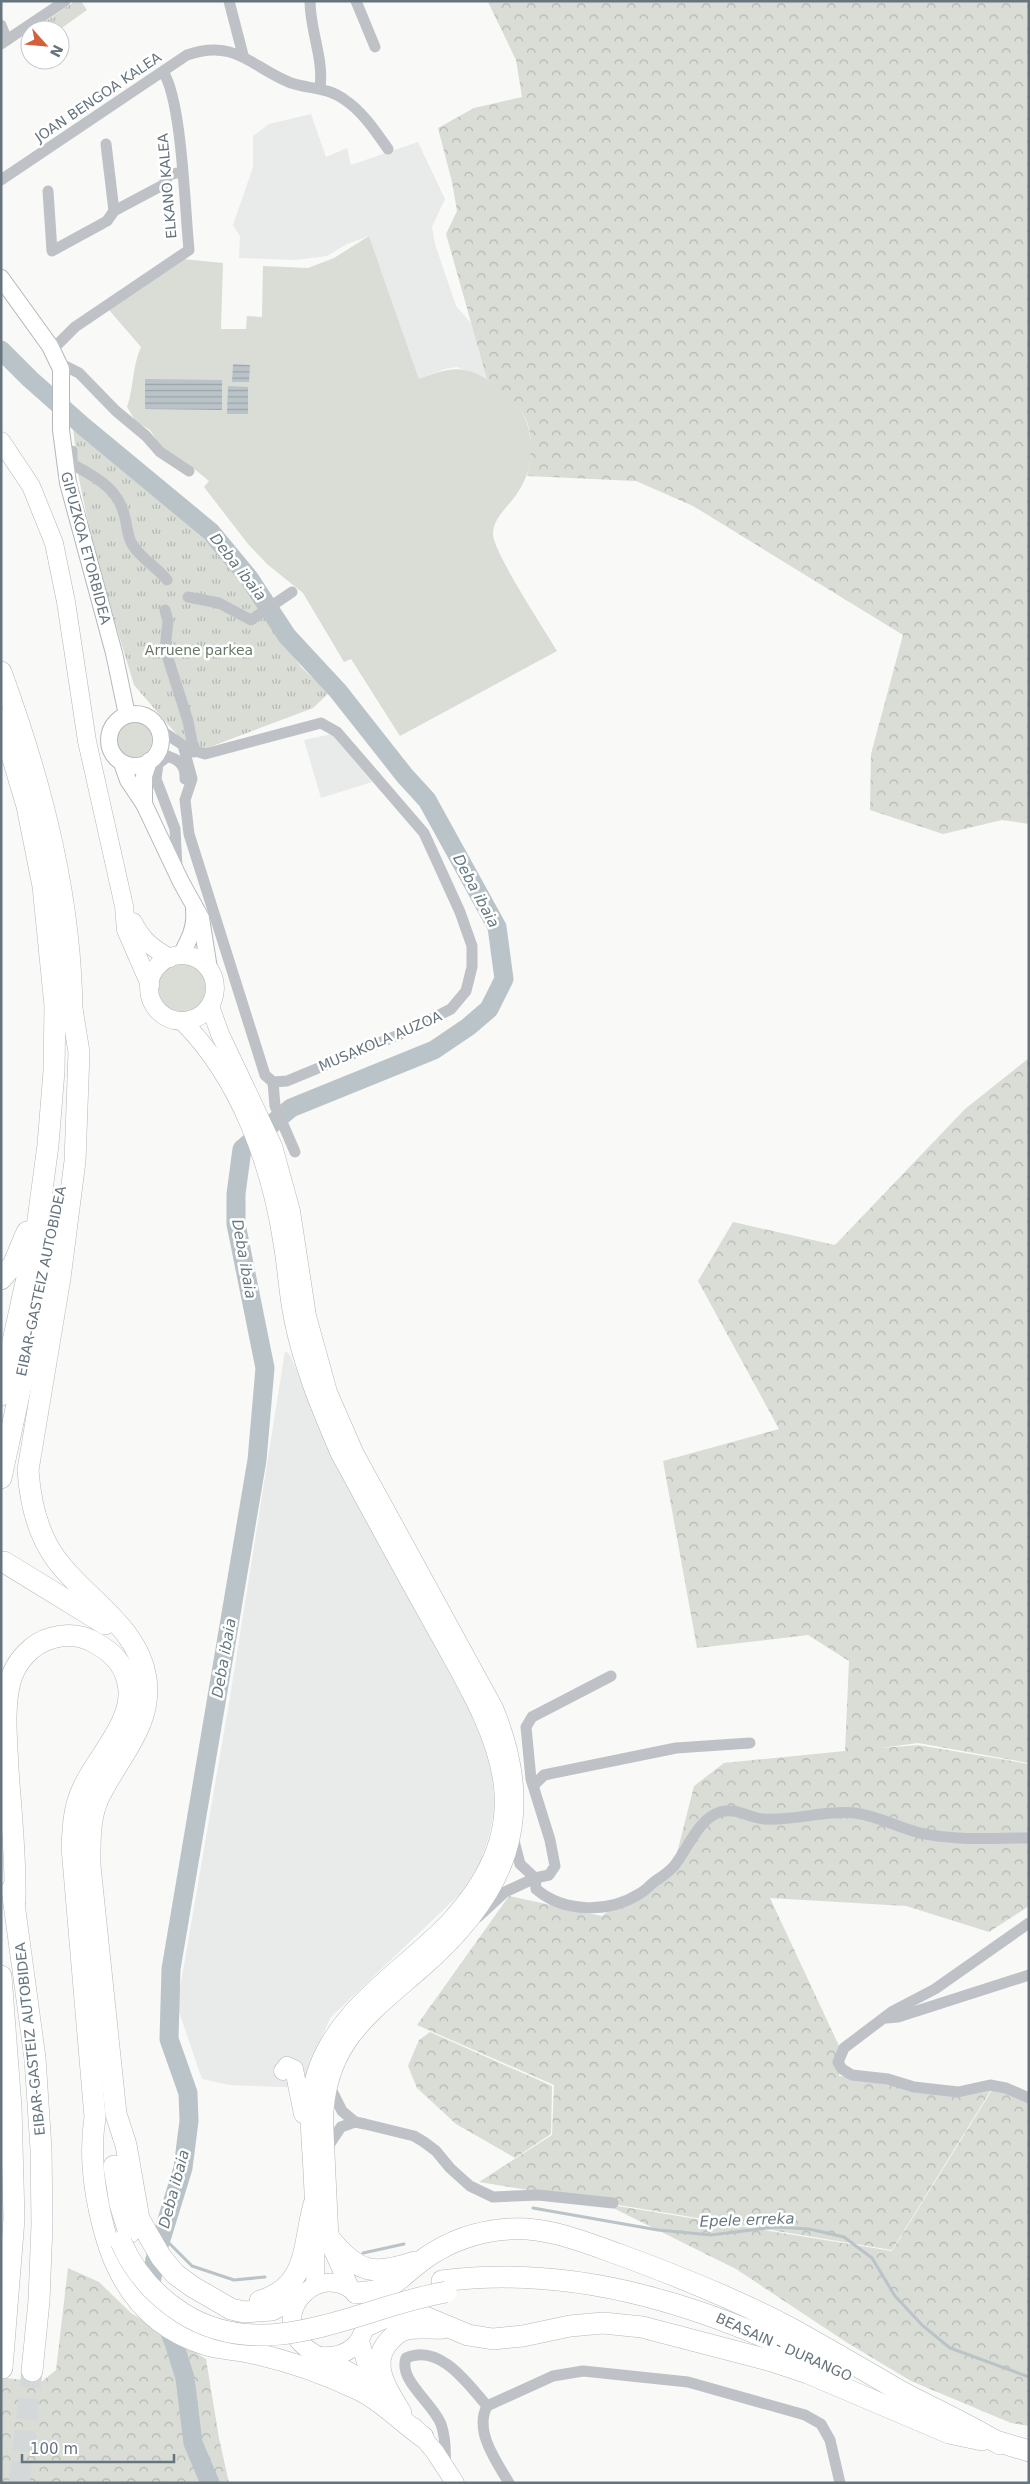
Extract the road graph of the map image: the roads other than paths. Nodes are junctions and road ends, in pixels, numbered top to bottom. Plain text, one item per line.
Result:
1 (65, 1) edge
2 (229, 1) edge
3 (310, 1) edge
4 (356, 1) edge
5 (1, 25) edge
6 (4, 42) edge
7 (375, 48) dead end
8 (243, 55) junction
9 (163, 72) junction
10 (320, 88) junction
11 (106, 144) dead end
12 (388, 149) dead end
13 (181, 172) junction
14 (1, 180) edge
15 (48, 191) dead end
16 (114, 211) junction
17 (1, 278) edge
18 (55, 356) junction
19 (62, 438) junction
20 (1, 441) edge
21 (189, 470) dead end
22 (168, 580) dead end
23 (287, 594) dead end
24 (188, 597) dead end
25 (165, 610) dead end
26 (1, 672) edge
27 (127, 715) junction
28 (1, 719) edge
29 (157, 728) junction
30 (183, 745) junction
31 (194, 752) junction
32 (157, 758) junction
33 (122, 763) junction
34 (185, 800) junction
35 (144, 804) junction
36 (177, 874) junction
37 (124, 906) junction
38 (194, 908) junction
39 (175, 956) junction
40 (209, 969) junction
41 (150, 985) junction
42 (210, 1006) junction
43 (72, 1009) junction
44 (182, 1021) junction
45 (273, 1082) junction
46 (251, 1113) junction
47 (294, 1148) dead end
48 (272, 1166) junction
49 (39, 1206) junction
50 (1, 1279) edge
51 (1, 1395) edge
52 (1, 1478) edge
53 (4, 1568) dead end
54 (128, 1658) junction
55 (611, 1676) dead end
56 (750, 1743) dead end
57 (534, 1785) junction
58 (1, 1828) edge
59 (512, 1836) junction
60 (1029, 1838) edge
61 (535, 1878) junction
62 (15, 1901) junction
63 (1029, 1923) edge
64 (457, 1933) junction
65 (1029, 1975) edge
66 (1, 1976) edge
67 (886, 2018) junction
68 (283, 2072) dead end
69 (328, 2082) junction
70 (1029, 2098) edge
71 (116, 2114) junction
72 (355, 2122) junction
73 (325, 2156) junction
74 (312, 2176) junction
75 (614, 2203) dead end
76 (314, 2204) junction
77 (330, 2239) junction
78 (119, 2240) junction
79 (424, 2259) junction
80 (308, 2290) junction
81 (353, 2291) junction
82 (205, 2294) junction
83 (452, 2329) junction
84 (363, 2334) junction
85 (248, 2352) junction
86 (316, 2354) junction
87 (2, 2368) edge
88 (32, 2371) tunnel mouth
89 (487, 2406) junction
90 (401, 2413) junction
91 (423, 2437) junction
92 (1000, 2444) junction
93 (1029, 2451) edge
94 (445, 2467) junction
95 (455, 2483) edge
96 (509, 2483) edge
97 (840, 2483) edge

1 - 6 street
2 - 8 street
3 - 10 street
4 - 7 street
5 - 6 street
8 - 9 street, JOAN BENGOA KALEA
8 - 10 street
9 - 13 street, ELKANO KALEA
9 - 14 street, JOAN BENGOA KALEA
10 - 12 street
11 - 16 street
13 - 16 street
13 - 18 street, ELKANO KALEA
15 - 16 street
17 - 18 street, GIPUZKOA ETORBIDEA
18 - 19 street, GIPUZKOA ETORBIDEA
18 - 21 street
19 - 22 street
19 - 27 street, GIPUZKOA ETORBIDEA
20 - 37 main road
23 - 24 street
25 - 31 street
26 - 43 highway, EIBAR-GASTEIZ AUTOBIDEA
27 - 29 street
27 - 33 street
28 - 49 highway, EIBAR-GASTEIZ AUTOBIDEA
29 - 30 street
29 - 32 street
30 - 31 street
30 - 34 street
31 - 45 street, MUSAKOLA AUZOA
32 - 33 street
32 - 34 street
32 - 35 street
32 - 36 street
33 - 35 street
34 - 45 street
35 - 36 street
36 - 38 street
37 - 39 main road
37 - 41 main road
38 - 39 street
38 - 40 street
39 - 40 main road
39 - 41 main road
40 - 42 main road
41 - 44 main road
42 - 44 main road
42 - 46 main road
43 - 52 highway, EIBAR-GASTEIZ AUTOBIDEA
43 - 54 highway
44 - 46 main road
45 - 47 street
46 - 48 main road
48 - 59 main road
48 - 74 main road
49 - 50 highway
49 - 51 highway, EIBAR-GASTEIZ AUTOBIDEA
53 - 54 highway
54 - 62 highway
54 - 71 highway
54 - 78 highway
55 - 57 street
56 - 57 street
57 - 61 street
58 - 62 highway, EIBAR-GASTEIZ AUTOBIDEA
59 - 61 street
59 - 64 main road
60 - 61 street
61 - 64 street
62 - 88 highway, EIBAR-GASTEIZ AUTOBIDEA
63 - 67 street
64 - 69 main road
65 - 67 street
66 - 87 highway, EIBAR-GASTEIZ AUTOBIDEA
67 - 70 street
68 - 74 main road
69 - 72 street
69 - 73 main road
71 - 78 highway
71 - 82 highway
72 - 73 street
72 - 75 street
73 - 77 main road
74 - 76 main road
76 - 80 main road
76 - 82 highway
77 - 79 highway
77 - 81 main road
78 - 85 highway
78 - 92 highway, BEASAIN - DURANGO
79 - 81 highway
79 - 92 highway
80 - 81 main road
80 - 82 highway
80 - 86 main road
81 - 84 main road
83 - 84 highway
83 - 90 highway
83 - 92 highway
84 - 86 main road
84 - 90 main road
85 - 86 highway
85 - 91 highway
86 - 90 main road
89 - 94 street
89 - 96 street
89 - 97 street
90 - 91 main road
91 - 94 main road
92 - 93 highway, BEASAIN - DURANGO
94 - 95 main road

